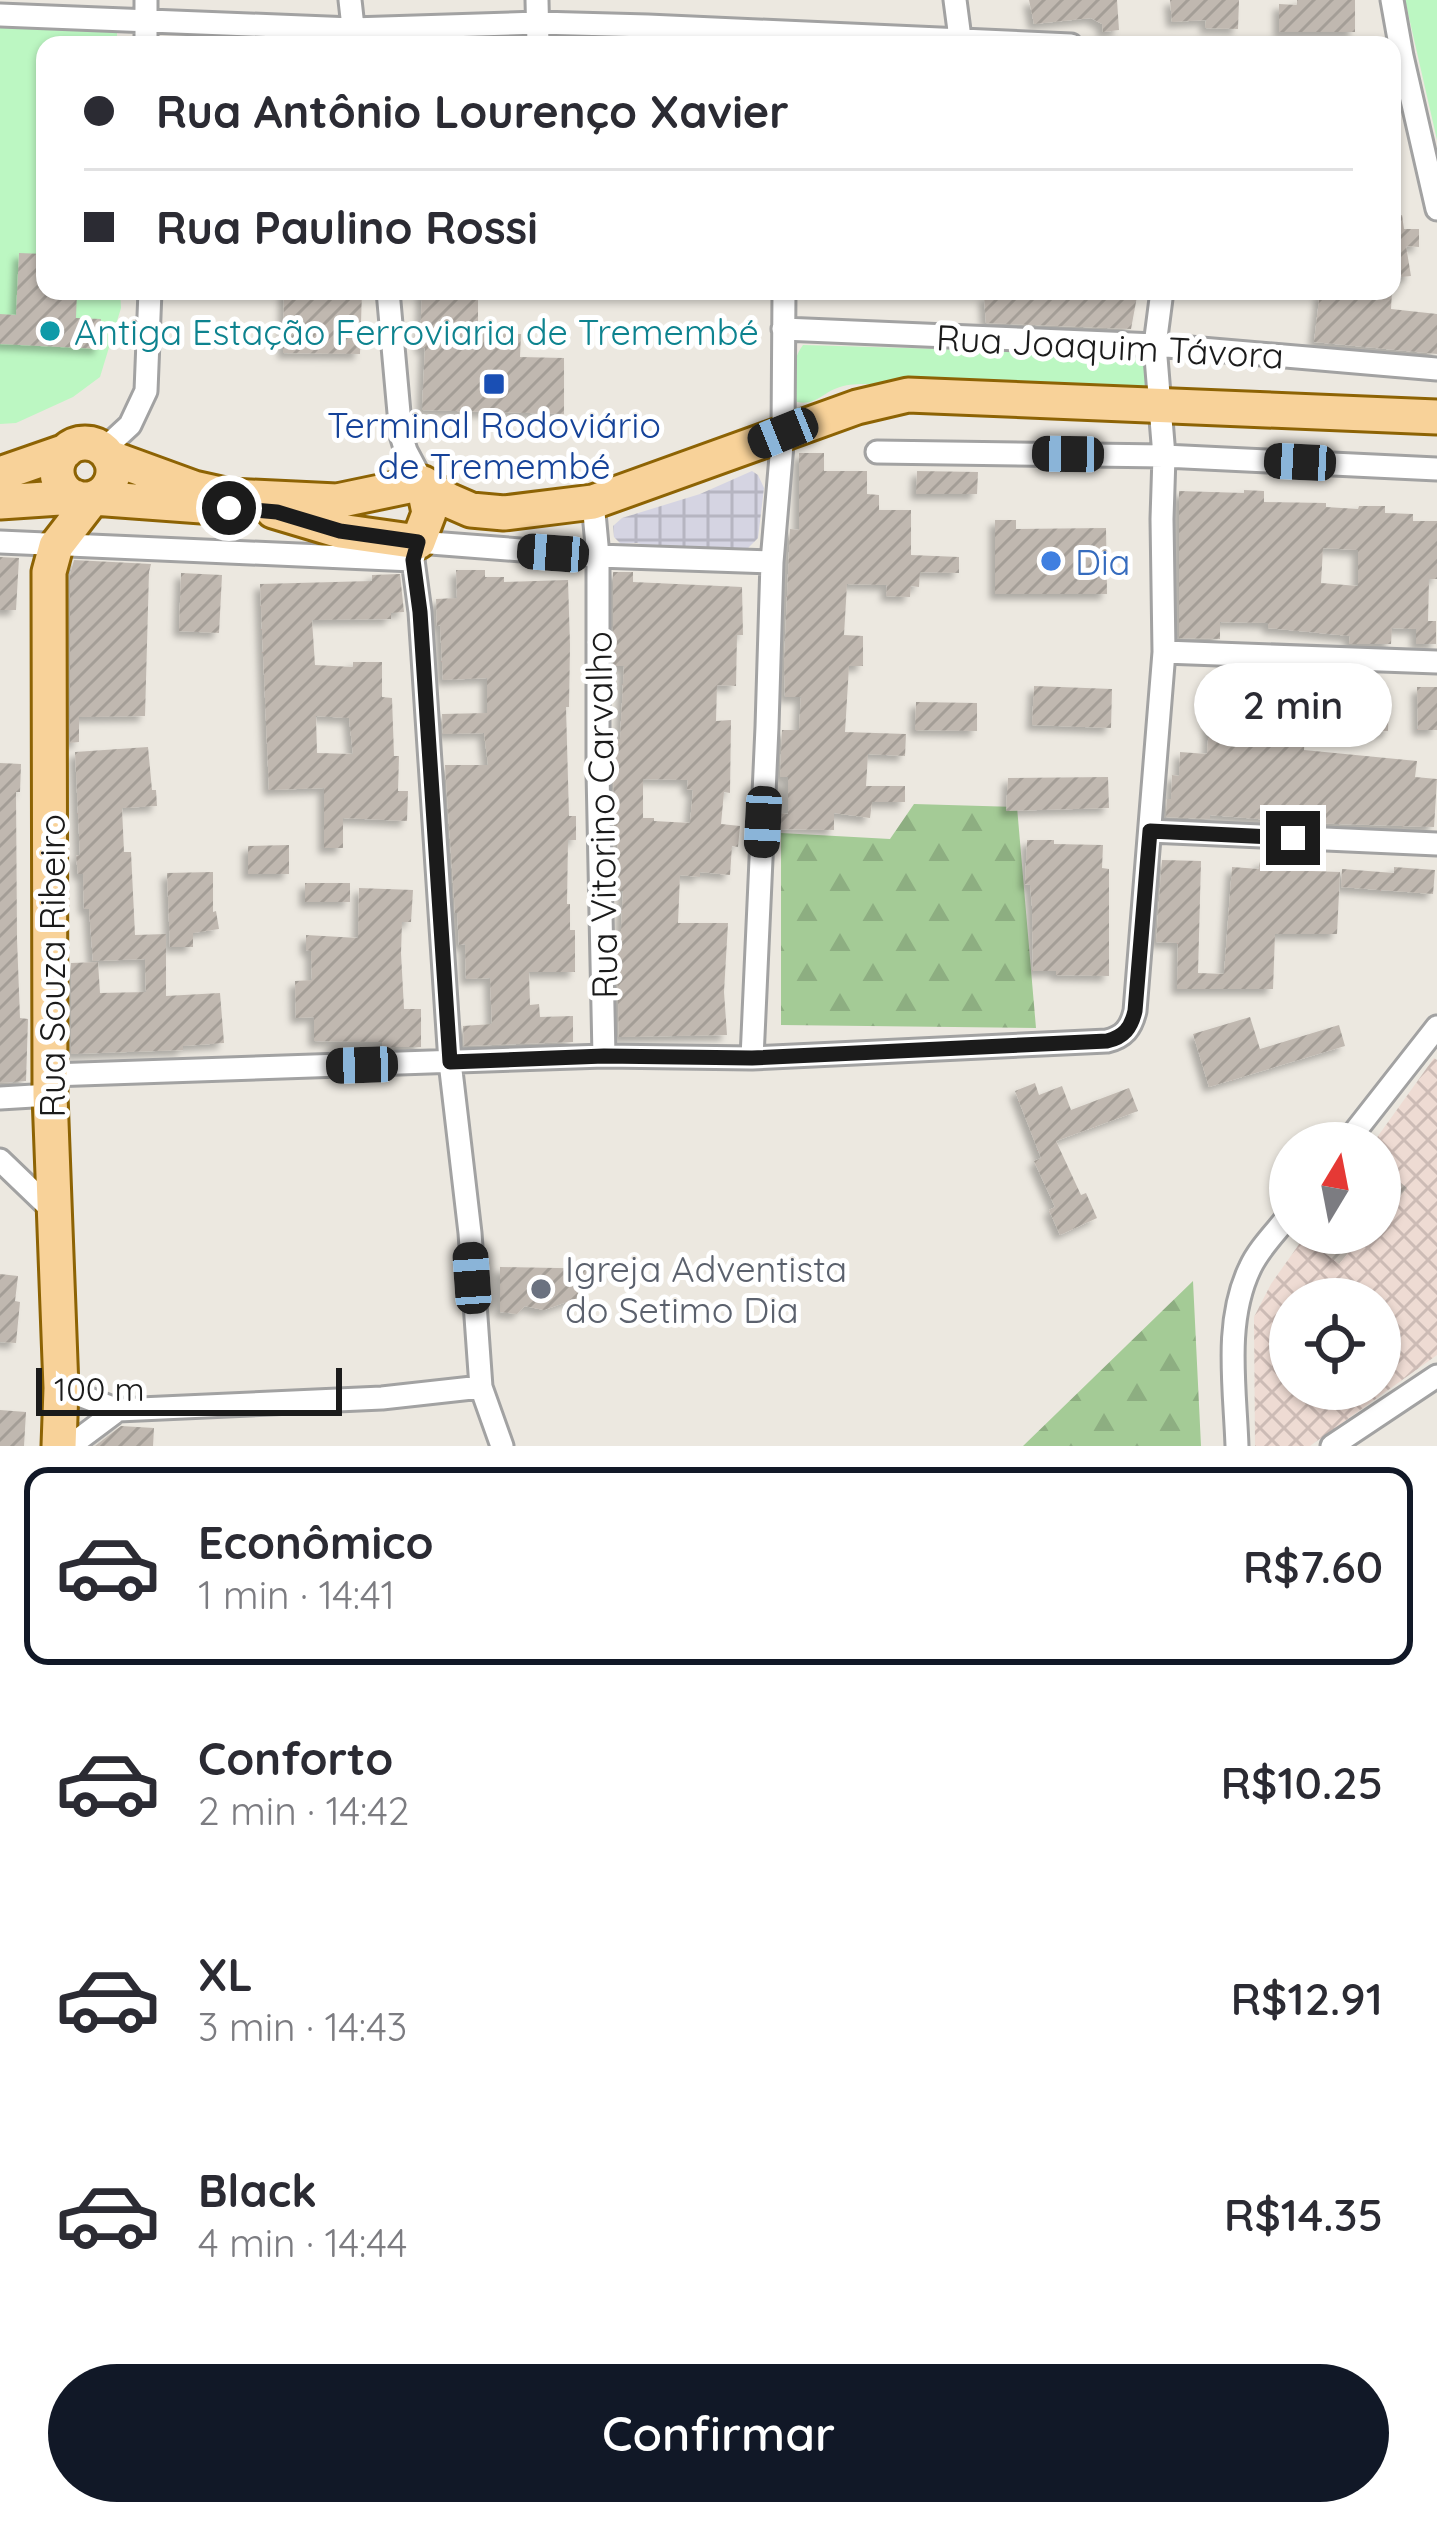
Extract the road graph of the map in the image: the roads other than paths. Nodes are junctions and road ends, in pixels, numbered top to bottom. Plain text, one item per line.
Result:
1 (350, 0) edge
2 (537, 0) edge
3 (955, 0) edge
4 (1393, 0) edge
5 (37, 8) edge
6 (0, 14) edge
7 (146, 22) edge
8 (538, 34) edge
9 (340, 36) edge
10 (354, 36) edge
11 (415, 36) edge
12 (749, 36) edge
13 (960, 36) edge
14 (1396, 36) edge
15 (1401, 71) edge
16 (1437, 209) edge
17 (150, 300) edge
18 (389, 300) edge
19 (784, 300) edge
20 (1161, 300) edge
21 (783, 329) junction
22 (1155, 345) junction
23 (1437, 369) edge
24 (1159, 405) junction
25 (1437, 417) edge
26 (783, 433) junction
27 (67, 451) junction
28 (877, 452) dead end
29 (106, 453) junction
30 (1164, 456) junction
31 (1437, 469) edge
32 (0, 474) edge
33 (423, 483) junction
34 (84, 498) junction
35 (0, 502) edge
36 (593, 502) junction
37 (0, 542) edge
38 (56, 546) junction
39 (416, 551) junction
40 (598, 556) junction
41 (772, 562) junction
42 (1163, 652) junction
43 (1437, 662) edge
44 (1150, 831) junction
45 (1437, 844) edge
46 (1437, 1028) edge
47 (604, 1056) junction
48 (752, 1058) junction
49 (450, 1062) junction
50 (51, 1085) junction
51 (0, 1098) edge
52 (1363, 1122) edge
53 (0, 1160) edge
54 (52, 1210) junction
55 (1269, 1241) edge
56 (1437, 1376) edge
57 (481, 1387) junction
58 (61, 1388) junction
59 (118, 1410) junction
60 (1345, 1443) edge
61 (59, 1446) edge
62 (70, 1446) edge
63 (502, 1446) edge
64 (1238, 1446) edge

1 - 10 street
2 - 8 street
3 - 13 street
4 - 14 street
5 - 6 street
5 - 7 street
7 - 9 street
8 - 11 street
8 - 12 street
15 - 16 street
17 - 29 street
18 - 33 street
19 - 21 street
20 - 22 street
21 - 22 street, Rua Joaquim Távora
21 - 26 street
22 - 23 street, Rua Joaquim Távora
22 - 24 street
24 - 25 main road
24 - 26 main road
24 - 30 street
26 - 36 main road
26 - 41 street
27 - 29 main road
27 - 32 main road
27 - 34 main road
28 - 30 street
29 - 33 main road
29 - 34 main road
30 - 31 street
30 - 42 street
33 - 36 main road
33 - 39 main road
34 - 35 main road
34 - 38 main road
34 - 39 main road
36 - 40 street, Rua Vitorino Carvalho
37 - 38 street
38 - 39 street
38 - 50 main road, Rua Souza Ribeiro
39 - 40 street
39 - 49 street
40 - 41 street
40 - 47 street, Rua Vitorino Carvalho
41 - 48 street
42 - 43 street
42 - 44 street
44 - 45 street
44 - 48 street
46 - 52 street
47 - 48 street
47 - 49 street
49 - 50 street
49 - 57 street
50 - 51 street
50 - 54 main road, Rua Souza Ribeiro
53 - 54 street
54 - 58 main road, Rua Souza Ribeiro
55 - 64 street
56 - 60 street
57 - 59 street
57 - 63 street
58 - 59 street
58 - 61 main road, Rua Souza Ribeiro
59 - 62 street

